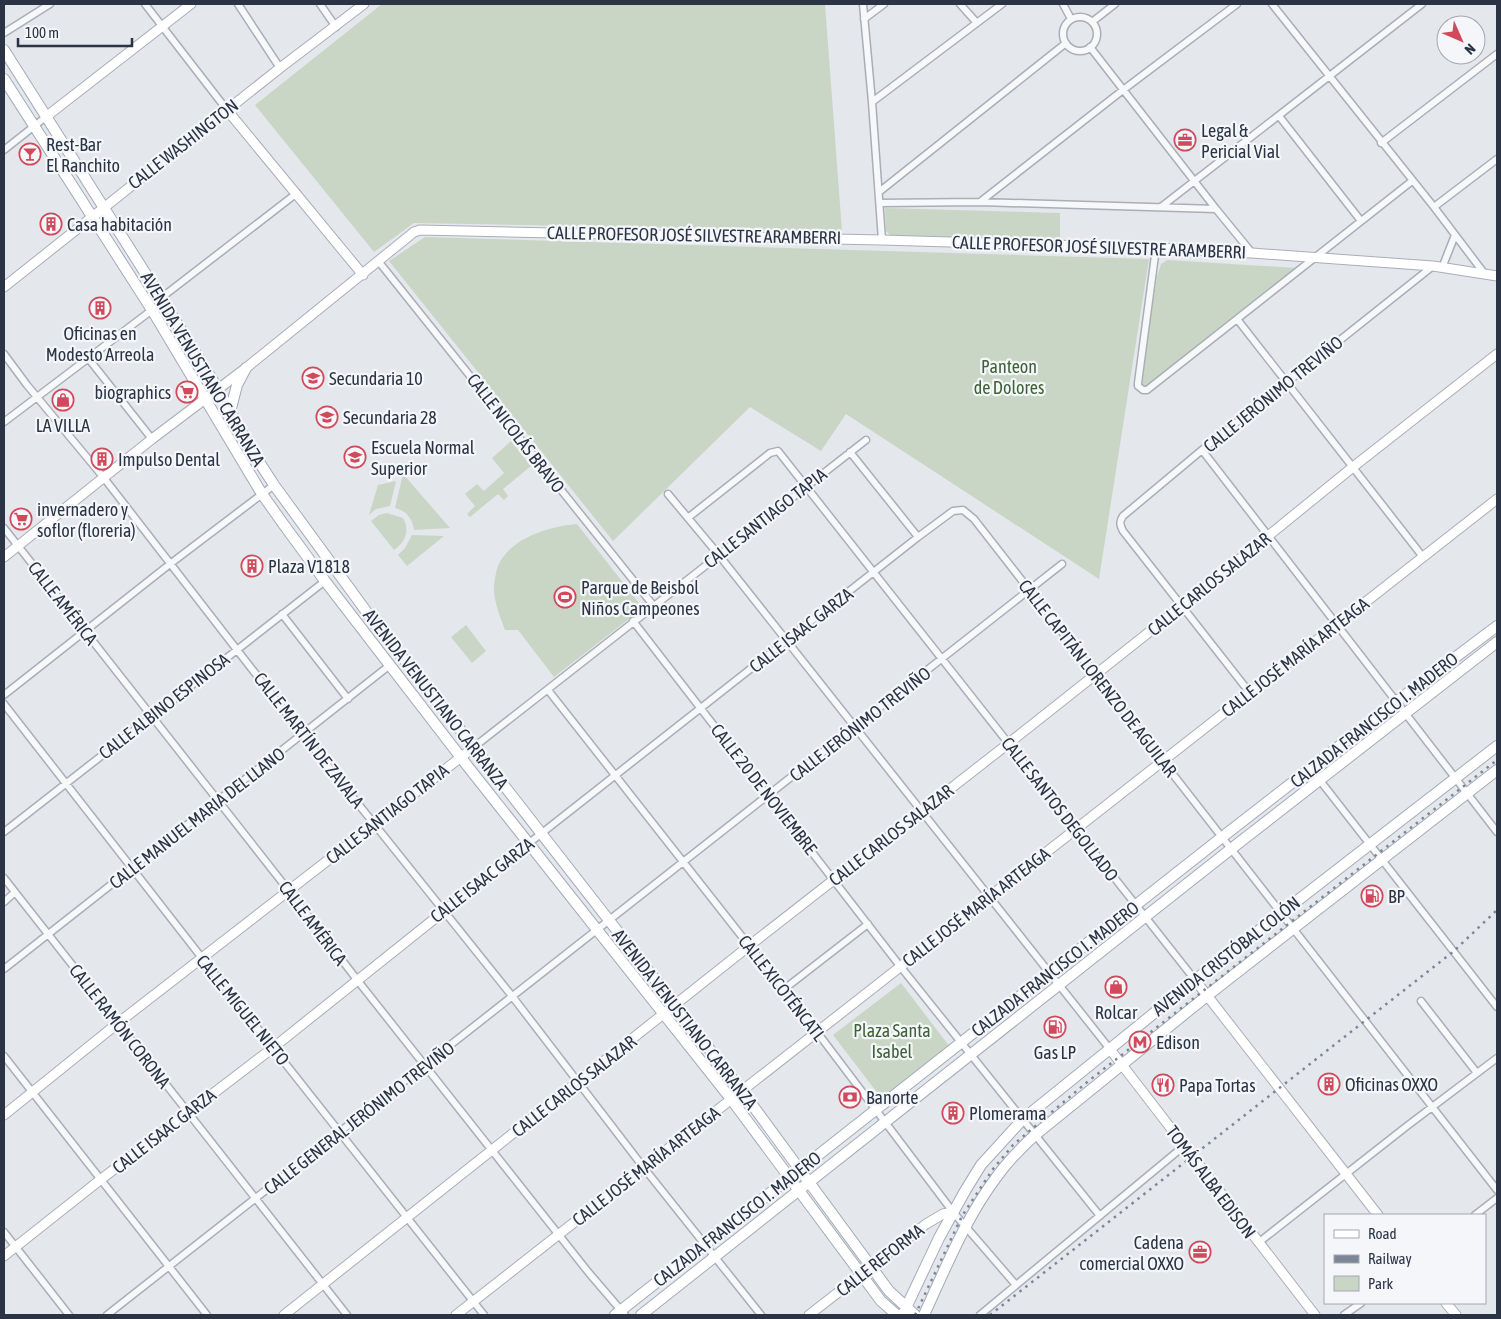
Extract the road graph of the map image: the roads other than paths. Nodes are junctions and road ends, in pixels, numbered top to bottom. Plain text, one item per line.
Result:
1 (50, 4) edge
2 (145, 4) edge
3 (191, 4) edge
4 (238, 4) edge
5 (320, 4) edge
6 (364, 4) edge
7 (862, 4) edge
8 (884, 4) edge
9 (960, 4) edge
10 (1002, 4) edge
11 (1064, 4) edge
12 (1115, 4) edge
13 (1237, 4) edge
14 (1272, 4) edge
15 (1422, 4) edge
16 (864, 19) junction
17 (1071, 19) junction
18 (1092, 22) junction
19 (977, 23) junction
20 (162, 27) junction
21 (336, 27) junction
22 (4, 33) edge
23 (1066, 43) junction
24 (1090, 47) junction
25 (4, 50) edge
26 (1497, 54) edge
27 (280, 68) junction
28 (1329, 76) junction
29 (4, 78) edge
30 (1123, 90) junction
31 (872, 102) junction
32 (227, 110) junction
33 (47, 116) junction
34 (1279, 116) junction
35 (35, 126) junction
36 (1381, 143) junction
37 (4, 150) edge
38 (1497, 159) edge
39 (1193, 180) junction
40 (1412, 181) junction
41 (879, 192) junction
42 (297, 193) junction
43 (980, 202) junction
44 (880, 203) junction
45 (1161, 206) junction
46 (104, 207) junction
47 (1434, 207) junction
48 (1216, 209) junction
49 (93, 216) junction
50 (1361, 221) junction
51 (1455, 235) junction
52 (882, 240) junction
53 (1156, 248) junction
54 (1252, 253) junction
55 (1314, 257) junction
56 (379, 262) junction
57 (1437, 267) junction
58 (1484, 273) junction
59 (363, 275) junction
60 (1497, 276) edge
61 (4, 287) edge
62 (161, 298) junction
63 (152, 310) junction
64 (1237, 319) junction
65 (4, 354) edge
66 (1497, 354) edge
67 (88, 358) junction
68 (246, 368) junction
69 (1286, 383) junction
70 (218, 389) junction
71 (37, 397) junction
72 (206, 398) junction
73 (230, 412) junction
74 (4, 422) edge
75 (152, 439) junction
76 (866, 440) dead end
77 (1202, 450) junction
78 (850, 452) junction
79 (1353, 467) junction
80 (104, 478) junction
81 (274, 485) junction
82 (806, 486) junction
83 (262, 494) junction
84 (668, 494) dead end
85 (1497, 499) edge
86 (963, 510) joint
87 (689, 517) junction
88 (4, 528) edge
89 (1268, 536) junction
90 (918, 537) junction
91 (18, 546) junction
92 (718, 554) junction
93 (4, 557) edge
94 (1423, 557) junction
95 (170, 564) junction
96 (1062, 564) dead end
97 (874, 572) junction
98 (325, 581) junction
99 (1030, 591) junction
100 (653, 605) junction
101 (1182, 606) junction
102 (282, 614) junction
103 (1497, 618) edge
104 (633, 621) junction
105 (1336, 625) junction
106 (1494, 628) edge
107 (85, 632) junction
108 (787, 641) junction
109 (1495, 647) edge
110 (237, 648) junction
111 (942, 659) junction
112 (390, 665) junction
113 (1095, 675) junction
114 (548, 690) junction
115 (1250, 693) junction
116 (4, 695) edge
117 (348, 699) junction
118 (1396, 702) junction
119 (4, 704) edge
120 (701, 708) junction
121 (1405, 714) junction
122 (151, 717) junction
123 (856, 728) junction
124 (303, 734) junction
125 (1009, 744) junction
126 (1497, 746) edge
127 (474, 747) junction
128 (460, 757) junction
129 (1162, 761) junction
130 (1311, 769) junction
131 (1497, 770) edge
132 (615, 775) junction
133 (1456, 777) junction
134 (1320, 780) junction
135 (66, 783) junction
136 (1467, 793) junction
137 (769, 795) junction
138 (218, 802) junction
139 (921, 811) junction
140 (375, 824) junction
141 (1076, 829) junction
142 (4, 832) edge
143 (1497, 832) edge
144 (541, 833) junction
145 (1222, 838) junction
146 (528, 844) junction
147 (1370, 844) junction
148 (1231, 849) junction
149 (1382, 859) junction
150 (683, 863) junction
151 (132, 868) junction
152 (4, 878) edge
153 (834, 880) junction
154 (289, 891) junction
155 (15, 892) junction
156 (989, 897) junction
157 (4, 902) edge
158 (1136, 905) junction
159 (444, 910) junction
160 (1281, 912) junction
161 (1146, 917) junction
162 (610, 921) junction
163 (868, 924) junction
164 (1294, 928) junction
165 (597, 931) junction
166 (48, 934) junction
167 (749, 946) junction
168 (202, 958) junction
169 (900, 966) junction
170 (4, 969) edge
171 (1050, 973) junction
172 (1195, 980) junction
173 (358, 981) junction
174 (1059, 985) junction
175 (783, 990) junction
176 (1208, 995) junction
177 (512, 996) junction
178 (1421, 1001) dead end
179 (676, 1006) junction
180 (1497, 1007) edge
181 (665, 1014) junction
182 (118, 1023) junction
183 (817, 1032) junction
184 (961, 1042) junction
185 (274, 1047) junction
186 (1109, 1048) junction
187 (971, 1054) junction
188 (4, 1056) edge
189 (1497, 1058) edge
190 (1121, 1065) junction
191 (426, 1066) junction
192 (1477, 1073) junction
193 (579, 1082) junction
194 (742, 1091) junction
195 (32, 1093) junction
196 (731, 1099) junction
197 (1432, 1107) junction
198 (876, 1110) junction
199 (188, 1112) junction
200 (4, 1115) edge
201 (1022, 1120) junction
202 (886, 1122) junction
203 (340, 1133) junction
204 (1034, 1135) junction
205 (1184, 1146) junction
206 (493, 1150) junction
207 (644, 1168) junction
208 (800, 1170) junction
209 (1346, 1174) junction
210 (789, 1178) junction
211 (100, 1180) junction
212 (809, 1182) junction
213 (1497, 1190) edge
214 (798, 1191) junction
215 (1497, 1198) edge
216 (256, 1199) junction
217 (953, 1212) junction
218 (1377, 1214) edge
219 (1476, 1214) edge
220 (1100, 1216) junction
221 (407, 1218) junction
222 (966, 1227) junction
223 (4, 1232) edge
224 (559, 1234) junction
225 (1258, 1243) junction
226 (705, 1244) junction
227 (16, 1247) junction
228 (4, 1256) edge
229 (714, 1257) junction
230 (169, 1267) junction
231 (871, 1267) junction
232 (861, 1275) junction
233 (323, 1285) junction
234 (1016, 1285) junction
235 (473, 1302) junction
236 (1360, 1304) edge
237 (1447, 1304) edge
238 (905, 1311) edge
239 (620, 1314) edge
240 (69, 1315) edge
241 (108, 1315) edge
242 (207, 1315) edge
243 (284, 1315) edge
244 (347, 1315) edge
245 (456, 1315) edge
246 (484, 1315) edge
247 (641, 1315) edge
248 (761, 1315) edge
249 (809, 1315) edge
250 (896, 1315) edge
251 (915, 1315) edge
252 (924, 1315) edge
253 (980, 1315) edge
254 (1315, 1315) edge
255 (1344, 1315) edge
256 (1456, 1315) edge

1 - 22 street
2 - 20 street
3 - 20 street
4 - 27 street
5 - 21 street
6 - 21 street, CALLE WASHINGTON
7 - 16 street
8 - 16 street
9 - 19 street
10 - 19 street
11 - 17 street
12 - 18 street
13 - 30 street
14 - 28 street
15 - 28 street
16 - 31 street
17 - 18 street
17 - 23 street
18 - 24 street
19 - 31 street
20 - 32 street
20 - 33 street
21 - 27 street, CALLE WASHINGTON
23 - 24 street
23 - 41 street
24 - 30 street
25 - 33 main road, AVENIDA VENUSTIANO CARRANZA
26 - 36 street
27 - 32 street, CALLE WASHINGTON
28 - 34 street
28 - 36 street
29 - 35 main road, AVENIDA VENUSTIANO CARRANZA
30 - 39 street
30 - 43 street
31 - 41 street
32 - 42 street
32 - 46 street, CALLE WASHINGTON
33 - 35 street
33 - 46 main road, AVENIDA VENUSTIANO CARRANZA
34 - 39 street
34 - 50 street
35 - 37 street
35 - 49 main road, AVENIDA VENUSTIANO CARRANZA
36 - 40 street
38 - 47 street
39 - 45 street
39 - 48 street
40 - 47 street
40 - 50 street
41 - 44 street
42 - 59 street
42 - 62 street
43 - 44 street
43 - 45 street
44 - 52 street
45 - 48 street
46 - 49 street, CALLE WASHINGTON
46 - 62 main road, AVENIDA VENUSTIANO CARRANZA
47 - 51 street
48 - 54 street
49 - 61 street, CALLE WASHINGTON
49 - 63 main road, AVENIDA VENUSTIANO CARRANZA
50 - 55 street
51 - 57 street
51 - 58 street
52 - 53 street, CALLE PROFESOR JOSÉ SILVESTRE ARAMBERRI
52 - 56 street, CALLE PROFESOR JOSÉ SILVESTRE ARAMBERRI
53 - 54 street, CALLE PROFESOR JOSÉ SILVESTRE ARAMBERRI
53 - 64 street
54 - 55 street, CALLE PROFESOR JOSÉ SILVESTRE ARAMBERRI
55 - 57 street, CALLE PROFESOR JOSÉ SILVESTRE ARAMBERRI
55 - 64 street
56 - 59 street, CALLE PROFESOR JOSÉ SILVESTRE ARAMBERRI
56 - 100 street, CALLE NICOLÁS BRAVO
57 - 58 street, CALLE PROFESOR JOSÉ SILVESTRE ARAMBERRI
57 - 69 street, CALLE JERÓNIMO TREVIÑO
58 - 60 street, CALLE PROFESOR JOSÉ SILVESTRE ARAMBERRI
59 - 68 street, CALLE PROFESOR JOSÉ SILVESTRE ARAMBERRI
62 - 70 main road, AVENIDA VENUSTIANO CARRANZA
63 - 67 street
63 - 72 main road, AVENIDA VENUSTIANO CARRANZA
64 - 69 street
65 - 71 street, CALLE MARTÍN DE ZAVALA
66 - 79 street, CALLE CARLOS SALAZAR
67 - 71 street
67 - 75 street
68 - 70 street, CALLE PROFESOR JOSÉ SILVESTRE ARAMBERRI
68 - 73 main road
69 - 77 street, CALLE JERÓNIMO TREVIÑO
69 - 79 street
70 - 72 street, CALLE PROFESOR JOSÉ SILVESTRE ARAMBERRI
70 - 73 main road, AVENIDA VENUSTIANO CARRANZA
71 - 74 street
71 - 80 street, CALLE MARTÍN DE ZAVALA
72 - 75 street, CALLE PROFESOR JOSÉ SILVESTRE ARAMBERRI
72 - 83 main road, AVENIDA VENUSTIANO CARRANZA
73 - 81 main road, AVENIDA VENUSTIANO CARRANZA
75 - 80 street, CALLE PROFESOR JOSÉ SILVESTRE ARAMBERRI
76 - 78 street, CALLE SANTIAGO TAPIA
77 - 89 street
77 - 101 street, CALLE JERÓNIMO TREVIÑO
78 - 82 street, CALLE SANTIAGO TAPIA
78 - 90 street
79 - 89 street, CALLE CARLOS SALAZAR
79 - 94 street
80 - 91 street, CALLE PROFESOR JOSÉ SILVESTRE ARAMBERRI
80 - 95 street, CALLE MARTÍN DE ZAVALA
81 - 83 street
81 - 127 main road, AVENIDA VENUSTIANO CARRANZA
82 - 87 street, CALLE SANTOS DEGOLLADO
82 - 92 street, CALLE SANTIAGO TAPIA
82 - 97 street, CALLE SANTOS DEGOLLADO
83 - 95 street
83 - 98 main road, AVENIDA VENUSTIANO CARRANZA
84 - 87 street
85 - 94 street, CALLE JOSÉ MARÍA ARTEAGA
86 - 90 street, CALLE ISAAC GARZA
86 - 99 street, CALLE CAPITÁN LORENZO DE AGUILAR
87 - 92 street
88 - 91 street, CALLE AMÉRICA
89 - 101 street, CALLE CARLOS SALAZAR
89 - 105 street
90 - 97 street, CALLE ISAAC GARZA
91 - 93 street, CALLE PROFESOR JOSÉ SILVESTRE ARAMBERRI
91 - 107 street, CALLE AMÉRICA
92 - 100 street, CALLE SANTIAGO TAPIA
92 - 108 street
94 - 105 street, CALLE JOSÉ MARÍA ARTEAGA
95 - 107 street
95 - 110 street, CALLE MARTÍN DE ZAVALA
96 - 99 street, CALLE JERÓNIMO TREVIÑO
97 - 108 street, CALLE ISAAC GARZA
97 - 111 street, CALLE SANTOS DEGOLLADO
98 - 102 street, CALLE ALBINO ESPINOSA
98 - 112 main road, AVENIDA VENUSTIANO CARRANZA
99 - 111 street, CALLE JERÓNIMO TREVIÑO
99 - 113 street, CALLE CAPITÁN LORENZO DE AGUILAR
100 - 104 street, CALLE SANTIAGO TAPIA
101 - 113 street, CALLE CARLOS SALAZAR
101 - 115 street
102 - 110 street, CALLE ALBINO ESPINOSA
102 - 117 street
103 - 106 main road
104 - 114 street, CALLE SANTIAGO TAPIA
104 - 120 street, CALLE 20 DE NOVIEMBRE
105 - 115 street, CALLE JOSÉ MARÍA ARTEAGA
105 - 118 street
106 - 118 main road, CALZADA FRANCISCO I. MADERO
107 - 116 street
107 - 122 street, CALLE AMÉRICA
108 - 120 street, CALLE ISAAC GARZA
108 - 123 street
109 - 121 main road, CALZADA FRANCISCO I. MADERO
110 - 122 street, CALLE ALBINO ESPINOSA
110 - 124 street, CALLE MARTÍN DE ZAVALA
111 - 123 street, CALLE JERÓNIMO TREVIÑO
111 - 125 street, CALLE SANTOS DEGOLLADO
112 - 117 street, CALLE MANUEL MARIA DEL LLANO
112 - 128 main road, AVENIDA VENUSTIANO CARRANZA
113 - 125 street, CALLE CARLOS SALAZAR
113 - 129 street, CALLE CAPITÁN LORENZO DE AGUILAR
114 - 127 street, CALLE SANTIAGO TAPIA
114 - 132 street, CALLE XICOTÉNCATL
115 - 129 street, CALLE JOSÉ MARÍA ARTEAGA
117 - 124 street, CALLE MANUEL MARIA DEL LLANO
118 - 121 street
118 - 130 main road, CALZADA FRANCISCO I. MADERO
119 - 135 street, CALLE MIGUEL NIETO
120 - 132 street, CALLE ISAAC GARZA
120 - 137 street, CALLE 20 DE NOVIEMBRE
121 - 133 street
121 - 134 main road, CALZADA FRANCISCO I. MADERO
122 - 135 street, CALLE ALBINO ESPINOSA
122 - 138 street, CALLE AMÉRICA
123 - 137 street, CALLE JERÓNIMO TREVIÑO
123 - 139 street
124 - 138 street, CALLE MANUEL MARIA DEL LLANO
124 - 140 street, CALLE MARTÍN DE ZAVALA
125 - 139 street, CALLE CARLOS SALAZAR
125 - 141 street, CALLE SANTOS DEGOLLADO
126 - 133 main road, AVENIDA CRISTÓBAL COLÓN
127 - 128 street, CALLE SANTIAGO TAPIA
127 - 144 main road, AVENIDA VENUSTIANO CARRANZA
128 - 140 street, CALLE SANTIAGO TAPIA
128 - 146 main road, AVENIDA VENUSTIANO CARRANZA
129 - 141 street, CALLE JOSÉ MARÍA ARTEAGA
129 - 145 street, CALLE CAPITÁN LORENZO DE AGUILAR
130 - 134 street
130 - 145 main road, CALZADA FRANCISCO I. MADERO
131 - 136 main road, AVENIDA CRISTÓBAL COLÓN
132 - 144 street, CALLE ISAAC GARZA
132 - 150 street, CALLE XICOTÉNCATL
133 - 136 street
133 - 147 main road, AVENIDA CRISTÓBAL COLÓN
134 - 147 street
134 - 148 main road, CALZADA FRANCISCO I. MADERO
135 - 142 street, CALLE ALBINO ESPINOSA
135 - 151 street, CALLE MIGUEL NIETO
136 - 143 street
136 - 149 main road, AVENIDA CRISTÓBAL COLÓN
137 - 150 street, CALLE JERÓNIMO TREVIÑO
137 - 153 street, CALLE 20 DE NOVIEMBRE
138 - 151 street, CALLE MANUEL MARIA DEL LLANO
138 - 154 street, CALLE AMÉRICA
139 - 153 street, CALLE CARLOS SALAZAR
139 - 156 street
140 - 154 street, CALLE SANTIAGO TAPIA
140 - 159 street, CALLE MARTÍN DE ZAVALA
141 - 156 street, CALLE JOSÉ MARÍA ARTEAGA
141 - 158 street, CALLE SANTOS DEGOLLADO
144 - 146 street, CALLE ISAAC GARZA
144 - 162 main road, AVENIDA VENUSTIANO CARRANZA
145 - 148 street, CALLE CAPITÁN LORENZO DE AGUILAR
145 - 158 main road, CALZADA FRANCISCO I. MADERO
146 - 159 street, CALLE ISAAC GARZA
146 - 165 main road, AVENIDA VENUSTIANO CARRANZA
147 - 149 street
147 - 160 main road, AVENIDA CRISTÓBAL COLÓN
148 - 160 street
148 - 161 main road, CALZADA FRANCISCO I. MADERO
149 - 164 main road, AVENIDA CRISTÓBAL COLÓN
149 - 180 street
150 - 162 street, CALLE JERÓNIMO TREVIÑO
150 - 167 street, CALLE XICOTÉNCATL
151 - 166 street, CALLE MANUEL MARIA DEL LLANO
151 - 168 street, CALLE MIGUEL NIETO
152 - 155 street, CALLE RAMÓN CORONA
153 - 163 street, CALLE 20 DE NOVIEMBRE
153 - 167 street, CALLE CARLOS SALAZAR
154 - 168 street, CALLE SANTIAGO TAPIA
154 - 173 street, CALLE AMÉRICA
155 - 157 street
155 - 166 street, CALLE RAMÓN CORONA
156 - 169 street, CALLE JOSÉ MARÍA ARTEAGA
156 - 171 street
158 - 161 street, CALLE SANTOS DEGOLLADO
158 - 171 main road, CALZADA FRANCISCO I. MADERO
159 - 173 street, CALLE ISAAC GARZA
159 - 177 street, CALLE MARTÍN DE ZAVALA
160 - 164 street
160 - 172 main road, AVENIDA CRISTÓBAL COLÓN
161 - 172 street, CALLE SANTOS DEGOLLADO
161 - 174 main road, CALZADA FRANCISCO I. MADERO
162 - 165 street, CALLE GENERAL JERÓNIMO TREVIÑO
162 - 179 main road, AVENIDA VENUSTIANO CARRANZA
163 - 169 street, CALLE 20 DE NOVIEMBRE
163 - 175 street
164 - 176 main road, AVENIDA CRISTÓBAL COLÓN
164 - 197 street
165 - 177 street, CALLE GENERAL JERÓNIMO TREVIÑO
165 - 181 main road, AVENIDA VENUSTIANO CARRANZA
166 - 170 street, CALLE MANUEL MARIA DEL LLANO
166 - 182 street, CALLE RAMÓN CORONA
167 - 175 street, CALLE XICOTÉNCATL
167 - 179 street, CALLE CARLOS SALAZAR
168 - 182 street, CALLE SANTIAGO TAPIA
168 - 185 street, CALLE MIGUEL NIETO
169 - 183 street, CALLE JOSÉ MARÍA ARTEAGA
169 - 184 street, CALLE 20 DE NOVIEMBRE
171 - 174 street
171 - 184 main road, CALZADA FRANCISCO I. MADERO
172 - 176 street, CALLE SANTOS DEGOLLADO
172 - 186 main road, AVENIDA CRISTÓBAL COLÓN
173 - 185 street, CALLE ISAAC GARZA
173 - 191 street, CALLE AMÉRICA
174 - 186 street
174 - 187 main road, CALZADA FRANCISCO I. MADERO
175 - 183 street, CALLE XICOTÉNCATL
176 - 190 main road, AVENIDA CRISTÓBAL COLÓN
176 - 209 street, CALLE SANTOS DEGOLLADO
177 - 191 street, CALLE GENERAL JERÓNIMO TREVIÑO
177 - 193 street, CALLE MARTÍN DE ZAVALA
178 - 192 street
179 - 181 street, CALLE CARLOS SALAZAR
179 - 194 main road, AVENIDA VENUSTIANO CARRANZA
181 - 193 street, CALLE CARLOS SALAZAR
181 - 196 main road, AVENIDA VENUSTIANO CARRANZA
182 - 195 street, CALLE SANTIAGO TAPIA
182 - 199 street, CALLE RAMÓN CORONA
183 - 194 street, CALLE JOSÉ MARÍA ARTEAGA
183 - 198 street, CALLE XICOTÉNCATL
184 - 187 street, CALLE 20 DE NOVIEMBRE
184 - 198 main road, CALZADA FRANCISCO I. MADERO
185 - 199 street, CALLE ISAAC GARZA
185 - 203 street, CALLE MIGUEL NIETO
186 - 190 street, TOMÁS ALBA EDISON
186 - 201 main road, AVENIDA CRISTÓBAL COLÓN
187 - 201 street, CALLE 20 DE NOVIEMBRE
187 - 202 main road, CALZADA FRANCISCO I. MADERO
188 - 195 street
189 - 192 street
190 - 204 main road, AVENIDA CRISTÓBAL COLÓN
190 - 205 street, TOMÁS ALBA EDISON
191 - 203 street, CALLE GENERAL JERÓNIMO TREVIÑO
191 - 206 street, CALLE AMÉRICA
192 - 197 street
193 - 206 street, CALLE CARLOS SALAZAR
193 - 207 street, CALLE MARTÍN DE ZAVALA
194 - 196 street, CALLE JOSÉ MARÍA ARTEAGA
194 - 208 main road, AVENIDA VENUSTIANO CARRANZA
195 - 200 street, CALLE SANTIAGO TAPIA
195 - 211 street
196 - 207 street, CALLE JOSÉ MARÍA ARTEAGA
196 - 210 main road, AVENIDA VENUSTIANO CARRANZA
197 - 209 street
197 - 213 street
198 - 202 street, CALLE XICOTÉNCATL
198 - 208 main road, CALZADA FRANCISCO I. MADERO
199 - 211 street, CALLE ISAAC GARZA
199 - 216 street, CALLE RAMÓN CORONA
201 - 204 street, CALLE 20 DE NOVIEMBRE
201 - 217 main road, AVENIDA CRISTÓBAL COLÓN
202 - 212 main road, CALZADA FRANCISCO I. MADERO
202 - 217 street, CALLE XICOTÉNCATL
203 - 216 street, CALLE GENERAL JERÓNIMO TREVIÑO
203 - 221 street, CALLE MIGUEL NIETO
204 - 220 street, CALLE 20 DE NOVIEMBRE
204 - 222 main road, AVENIDA CRISTÓBAL COLÓN
205 - 220 street
205 - 225 street, TOMÁS ALBA EDISON
206 - 221 street, CALLE CARLOS SALAZAR
206 - 224 street, CALLE AMÉRICA
207 - 224 street, CALLE JOSÉ MARÍA ARTEAGA
207 - 226 street, CALLE MARTÍN DE ZAVALA
208 - 210 main road, CALZADA FRANCISCO I. MADERO
208 - 212 main road, AVENIDA VENUSTIANO CARRANZA
209 - 218 street, CALLE SANTOS DEGOLLADO
209 - 225 street
210 - 214 main road, AVENIDA VENUSTIANO CARRANZA
210 - 226 main road, CALZADA FRANCISCO I. MADERO
211 - 227 street, CALLE ISAAC GARZA
211 - 230 street
212 - 214 main road, CALZADA FRANCISCO I. MADERO
212 - 231 main road, AVENIDA VENUSTIANO CARRANZA
214 - 229 main road, CALZADA FRANCISCO I. MADERO
214 - 232 main road, AVENIDA VENUSTIANO CARRANZA
215 - 219 street
216 - 230 street, CALLE GENERAL JERÓNIMO TREVIÑO
216 - 233 street, CALLE RAMÓN CORONA
217 - 222 street, CALLE XICOTÉNCATL
217 - 231 street, CALLE REFORMA
217 - 238 main road, AVENIDA CRISTÓBAL COLÓN
220 - 234 street
221 - 233 street, CALLE CARLOS SALAZAR
221 - 235 street, CALLE MIGUEL NIETO
222 - 234 street, CALLE XICOTÉNCATL
222 - 252 main road, AVENIDA CRISTÓBAL COLÓN
223 - 227 street
224 - 235 street, CALLE JOSÉ MARÍA ARTEAGA
224 - 239 street, CALLE AMÉRICA
225 - 254 street, TOMÁS ALBA EDISON
226 - 229 street, CALLE MARTÍN DE ZAVALA
226 - 239 main road, CALZADA FRANCISCO I. MADERO
227 - 228 street, CALLE ISAAC GARZA
227 - 240 street
229 - 247 main road, CALZADA FRANCISCO I. MADERO
229 - 248 street, CALLE MARTÍN DE ZAVALA
230 - 241 street, CALLE GENERAL JERÓNIMO TREVIÑO
230 - 242 street
231 - 232 street, CALLE REFORMA
231 - 238 main road, AVENIDA VENUSTIANO CARRANZA
232 - 249 street, CALLE REFORMA
232 - 250 main road, AVENIDA VENUSTIANO CARRANZA
233 - 243 street, CALLE CARLOS SALAZAR
233 - 244 street, CALLE RAMÓN CORONA
234 - 253 street
235 - 245 street, CALLE JOSÉ MARÍA ARTEAGA
235 - 246 street, CALLE MIGUEL NIETO
236 - 255 street
237 - 256 street
238 - 251 main road, AVENIDA VENUSTIANO CARRANZA

